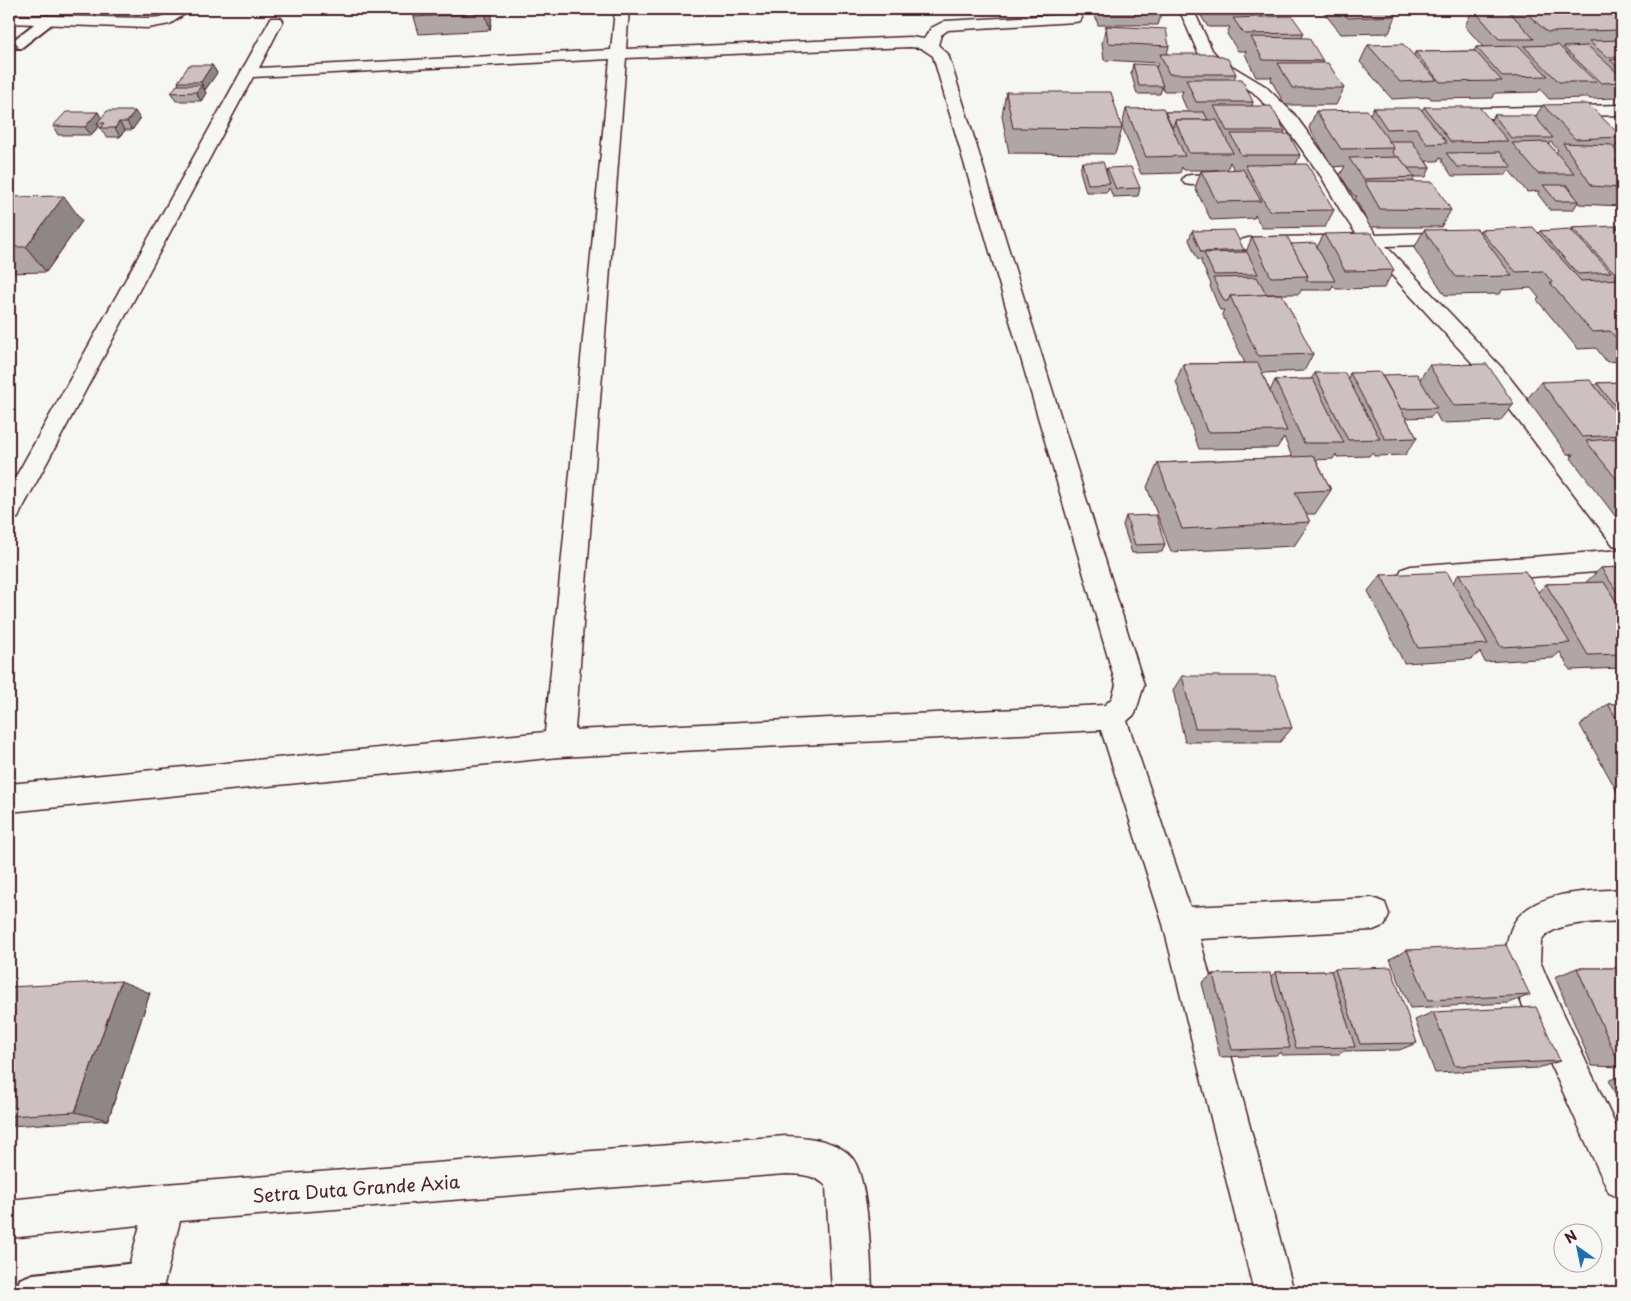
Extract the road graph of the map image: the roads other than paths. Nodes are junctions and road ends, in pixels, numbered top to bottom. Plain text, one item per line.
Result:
1 (185, 9) edge
2 (622, 9) edge
3 (1186, 9) edge
4 (1075, 18) dead end
5 (9, 19) edge
6 (48, 20) junction
7 (276, 21) dead end
8 (930, 45) junction
9 (16, 46) dead end
10 (618, 54) junction
11 (247, 73) junction
12 (1622, 110) edge
13 (1426, 115) edge
14 (1251, 178) edge
15 (1192, 180) dead end
16 (1477, 238) edge
17 (1370, 240) junction
18 (1248, 244) dead end
19 (1494, 373) junction
20 (1464, 375) edge
21 (1539, 394) dead end
22 (1511, 396) junction
23 (9, 511) edge
24 (1622, 538) edge
25 (1622, 560) edge
26 (1389, 577) edge
27 (1111, 717) junction
28 (559, 744) junction
29 (9, 798) edge
30 (1622, 905) edge
31 (1372, 914) dead end
32 (1179, 924) junction
33 (1622, 1180) edge
34 (166, 1203) junction
35 (9, 1219) edge
36 (144, 1286) edge
37 (33, 1292) edge
38 (852, 1292) edge
39 (1274, 1292) edge

1 - 6 street
2 - 10 street
3 - 17 street
4 - 8 street
5 - 6 street
6 - 9 lane
7 - 11 street
8 - 10 street
8 - 27 street
10 - 11 street
10 - 28 street
11 - 23 street
12 - 13 street
14 - 15 street
16 - 17 street
17 - 18 street
17 - 19 street
19 - 20 street
19 - 22 street
21 - 22 street
22 - 24 street
25 - 26 street
27 - 28 street
27 - 32 street
28 - 29 street
30 - 33 street
31 - 32 street
32 - 39 street
34 - 35 street, Setra Duta Grande Axia
34 - 36 street
34 - 38 street, Setra Duta Grande Axia
36 - 37 lane

